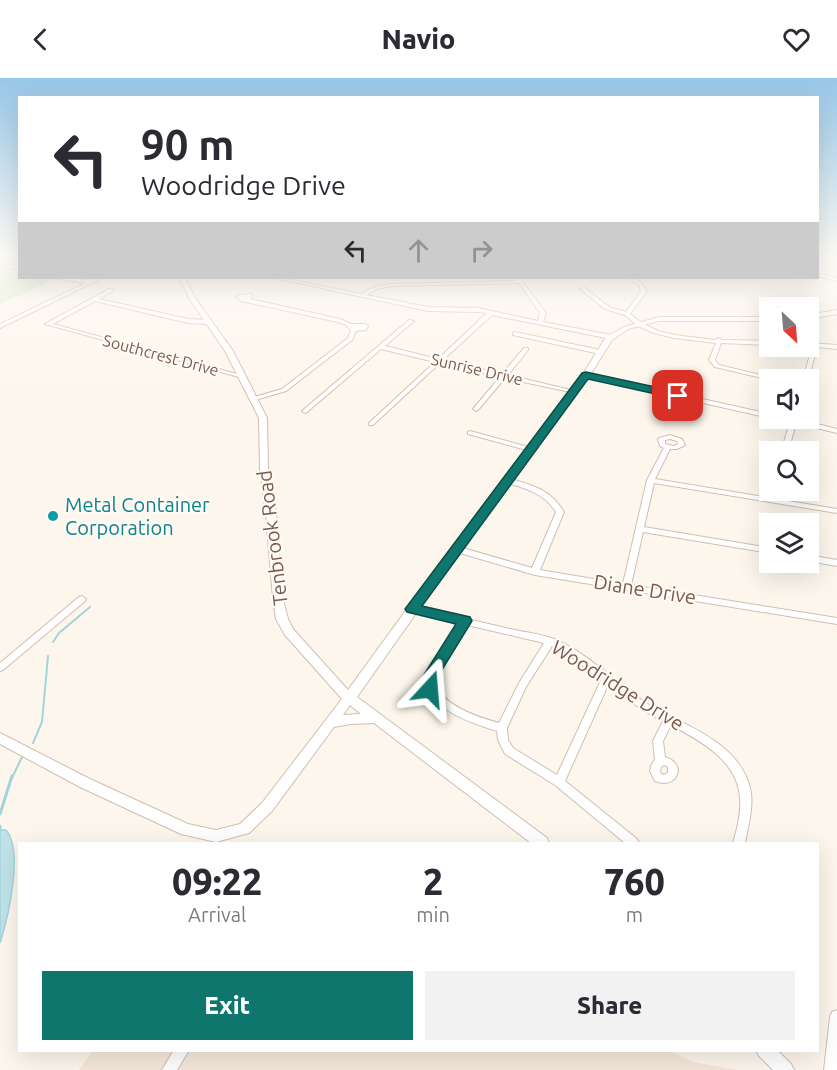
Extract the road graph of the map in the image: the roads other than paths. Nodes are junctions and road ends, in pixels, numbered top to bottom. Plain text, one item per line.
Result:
1 (50, 302) edge
2 (88, 302) edge
3 (108, 302) edge
4 (195, 302) edge
5 (261, 302) edge
6 (399, 302) edge
7 (535, 302) edge
8 (600, 302) edge
9 (635, 302) edge
10 (607, 308) junction
11 (492, 312) junction
12 (837, 312) edge
13 (627, 314) junction
14 (819, 314) edge
15 (759, 319) edge
16 (411, 321) dead end
17 (622, 321) dead end
18 (209, 322) junction
19 (540, 322) junction
20 (640, 323) junction
21 (0, 326) edge
22 (515, 334) dead end
23 (611, 337) junction
24 (720, 340) junction
25 (759, 342) edge
26 (819, 346) edge
27 (380, 347) junction
28 (837, 347) edge
29 (526, 349) dead end
30 (600, 352) junction
31 (439, 360) junction
32 (504, 375) junction
33 (586, 375) junction
34 (759, 375) edge
35 (241, 376) junction
36 (573, 392) junction
37 (253, 399) junction
38 (476, 409) dead end
39 (305, 411) dead end
40 (759, 414) edge
41 (371, 424) dead end
42 (819, 427) edge
43 (837, 431) edge
44 (470, 433) dead end
45 (668, 447) dead end
46 (530, 449) junction
47 (507, 480) junction
48 (651, 480) junction
49 (837, 511) edge
50 (639, 528) junction
51 (456, 549) junction
52 (759, 549) edge
53 (819, 560) edge
54 (837, 563) edge
55 (535, 572) junction
56 (627, 586) junction
57 (82, 599) dead end
58 (412, 609) junction
59 (465, 621) junction
60 (837, 621) edge
61 (550, 640) junction
62 (0, 668) edge
63 (606, 678) junction
64 (362, 680) junction
65 (332, 682) junction
66 (349, 698) junction
67 (376, 718) junction
68 (669, 719) junction
69 (330, 723) junction
70 (502, 728) junction
71 (0, 738) edge
72 (661, 762) dead end
73 (559, 782) junction
74 (541, 842) edge
75 (632, 842) edge
76 (739, 842) edge
77 (837, 1017) edge
78 (181, 1052) edge
79 (767, 1052) edge
80 (169, 1070) edge
81 (785, 1070) edge
82 (831, 1070) edge

1 - 21 street
2 - 35 street, Southcrest Drive
3 - 18 street
4 - 18 street, Tenbrook Road
5 - 37 street
6 - 11 street
7 - 19 street
8 - 10 street
9 - 13 street
10 - 13 street
10 - 17 street
11 - 19 street
11 - 31 street
12 - 14 street
13 - 20 street
15 - 20 street
16 - 27 street
18 - 35 street, Tenbrook Road
19 - 23 street
20 - 23 street
20 - 24 street
22 - 30 street
23 - 30 street
24 - 25 street
24 - 34 street
26 - 28 street
27 - 31 street, Sunrise Drive
27 - 39 street
29 - 32 street
30 - 33 street
31 - 32 street, Sunrise Drive
31 - 41 street
32 - 36 street, Sunrise Drive
32 - 38 street
33 - 36 street
33 - 40 street
35 - 37 street, Tenbrook Road
36 - 46 street
37 - 65 street, Tenbrook Road
42 - 43 street
44 - 46 street
45 - 48 street
46 - 47 street
47 - 51 street
47 - 55 street
48 - 49 street
48 - 50 street
50 - 52 street
50 - 56 street
51 - 55 street, Diane Drive
51 - 58 street
53 - 54 street
55 - 56 street, Diane Drive
56 - 60 street, Diane Drive
57 - 62 street
58 - 59 street, Woodridge Drive
58 - 64 street
59 - 61 street, Woodridge Drive
59 - 70 street
61 - 63 street, Woodridge Drive
61 - 70 street
63 - 68 street, Woodridge Drive
63 - 73 street
64 - 65 street
64 - 66 street
65 - 66 street, Tenbrook Road
66 - 67 street, Tenbrook Road
66 - 69 street
67 - 69 street
67 - 74 street, Tenbrook Road
68 - 72 street
68 - 76 street, Woodridge Drive
69 - 71 street
70 - 73 street
73 - 75 street
77 - 82 street
78 - 80 street
79 - 81 street

